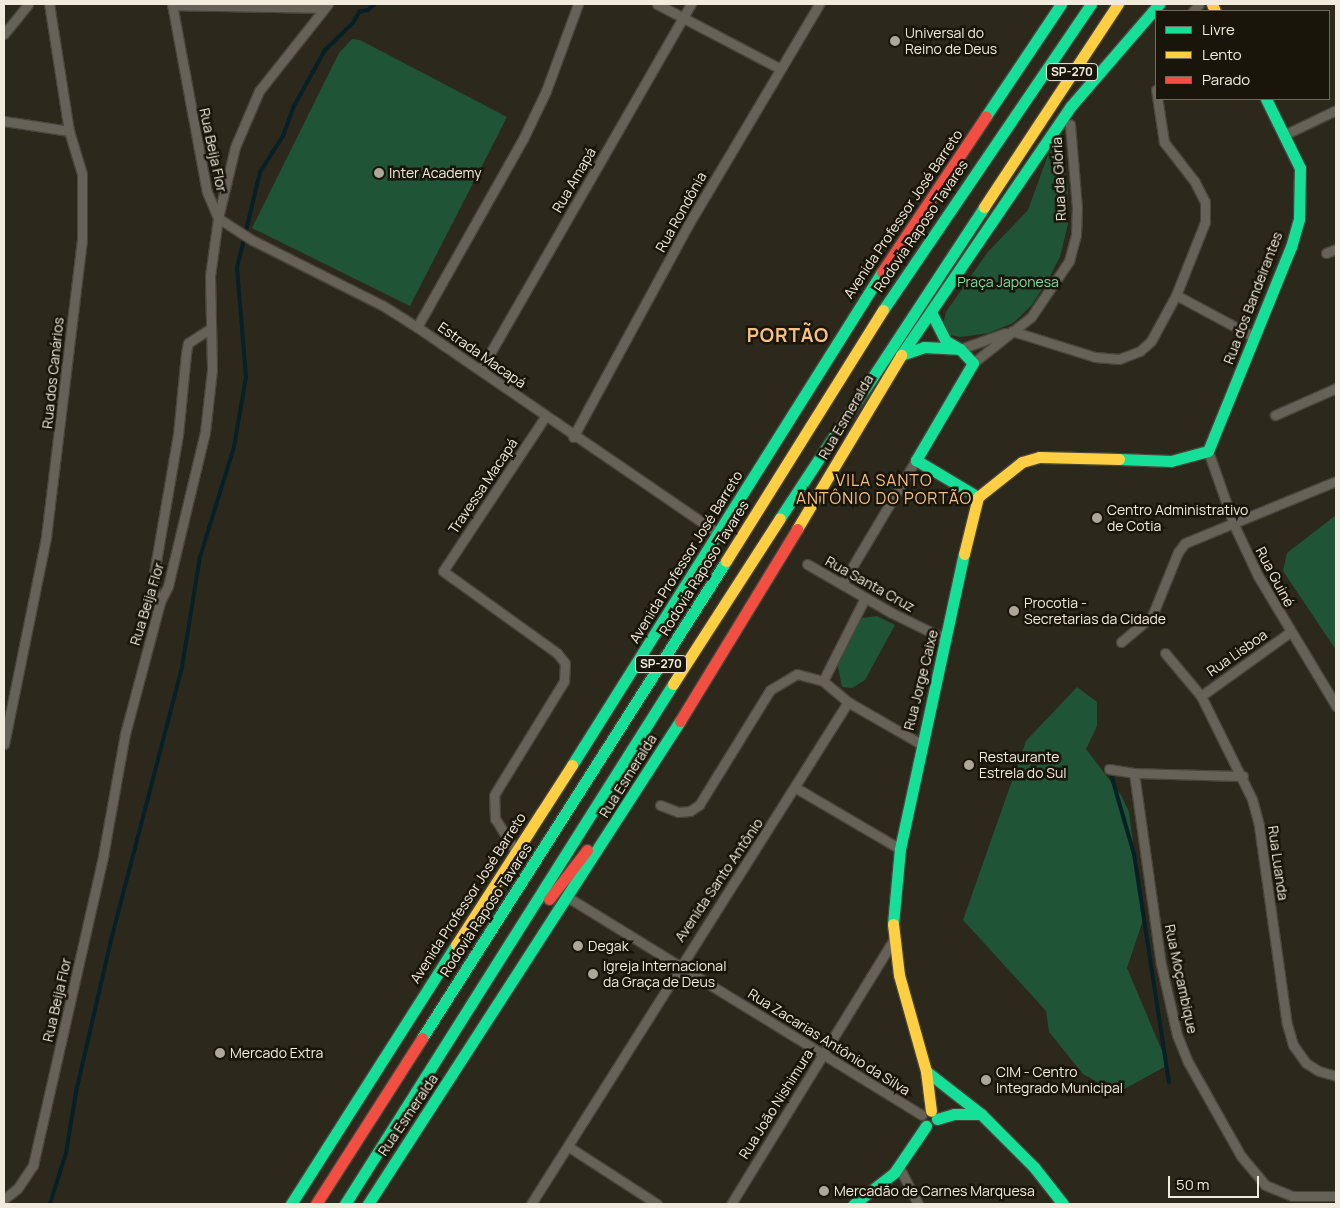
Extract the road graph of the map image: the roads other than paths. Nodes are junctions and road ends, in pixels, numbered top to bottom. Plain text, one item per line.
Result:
1 (28, 4) edge
2 (49, 4) edge
3 (172, 4) edge
4 (578, 4) edge
5 (657, 4) edge
6 (691, 4) edge
7 (819, 4) edge
8 (1061, 4) edge
9 (1091, 4) edge
10 (1118, 4) edge
11 (1159, 4) edge
12 (326, 6) edge
13 (682, 18) junction
14 (4, 34) edge
15 (780, 68) junction
16 (1158, 100) edge
17 (1267, 100) edge
18 (1336, 110) edge
19 (4, 121) edge
20 (1070, 124) dead end
21 (69, 131) junction
22 (1286, 134) junction
23 (218, 218) junction
24 (1336, 249) edge
25 (1326, 253) dead end
26 (1176, 295) junction
27 (932, 314) junction
28 (417, 327) junction
29 (211, 328) junction
30 (1012, 331) junction
31 (1254, 337) junction
32 (960, 349) junction
33 (901, 355) junction
34 (973, 363) junction
35 (481, 369) junction
36 (1336, 388) edge
37 (1275, 415) dead end
38 (545, 417) junction
39 (573, 437) junction
40 (1208, 451) junction
41 (916, 460) junction
42 (1336, 481) edge
43 (978, 497) junction
44 (1234, 525) junction
45 (718, 533) junction
46 (807, 564) dead end
47 (842, 584) junction
48 (865, 598) junction
49 (160, 602) junction
50 (1290, 632) junction
51 (947, 640) junction
52 (1121, 642) dead end
53 (1165, 653) dead end
54 (822, 681) junction
55 (1201, 696) junction
56 (848, 702) junction
57 (1336, 706) edge
58 (4, 744) edge
59 (921, 744) junction
60 (651, 768) junction
61 (1109, 769) dead end
62 (1134, 773) junction
63 (1243, 776) junction
64 (796, 788) junction
65 (660, 805) dead end
66 (900, 849) junction
67 (516, 852) junction
68 (569, 898) junction
69 (892, 942) junction
70 (511, 943) junction
71 (679, 965) junction
72 (822, 1055) junction
73 (926, 1071) junction
74 (1336, 1076) edge
75 (982, 1114) junction
76 (929, 1118) junction
77 (569, 1147) junction
78 (899, 1167) junction
79 (1336, 1196) edge
80 (4, 1199) edge
81 (291, 1204) edge
82 (316, 1204) edge
83 (345, 1204) edge
84 (368, 1204) edge
85 (531, 1204) edge
86 (658, 1204) edge
87 (730, 1204) edge
88 (854, 1204) edge
89 (918, 1204) edge
90 (1063, 1204) edge

1 - 14 street
2 - 21 street, Rua dos Canários
3 - 12 street
3 - 23 street, Rua Beija Flor
4 - 28 street
5 - 13 street
6 - 13 street, Rua Amapá
7 - 15 street, Rua Rondônia
8 - 45 main road, Avenida Professor José Barreto
9 - 82 main road, Rodovia Raposo Tavares / SP-270
10 - 70 main road, SP-270
11 - 27 main road
12 - 23 street
13 - 15 street
13 - 35 street, Rua Amapá
15 - 39 street, Rua Rondônia
16 - 26 street
17 - 22 main road, Rua dos Bandeirantes
18 - 22 street
19 - 21 street
20 - 30 street, Rua da Glória
21 - 58 street, Rua dos Canários
22 - 31 main road, Rua dos Bandeirantes
23 - 28 street, Estrada Macapá
23 - 29 street, Rua Beija Flor
24 - 25 street
26 - 30 street
26 - 31 street
27 - 32 main road
27 - 33 main road
28 - 35 street, Estrada Macapá
29 - 49 street, Rua Beija Flor
29 - 49 street
30 - 32 street
30 - 34 street, Rua da Glória
31 - 40 main road, Rua dos Bandeirantes
32 - 33 main road
32 - 34 main road
33 - 60 main road, Rua Esmeralda
34 - 41 main road
35 - 38 street, Estrada Macapá
36 - 37 street
38 - 39 street, Estrada Macapá
38 - 67 street, Travessa Macapá
39 - 45 street, Estrada Macapá
40 - 43 main road
40 - 44 street, Rua Guiné
41 - 43 main road
41 - 47 street
42 - 44 street
43 - 51 main road, Rua Jorge Caixe
44 - 50 street, Rua Guiné
44 - 52 street
45 - 67 main road, Avenida Professor José Barreto
46 - 47 street, Rua Santa Cruz
47 - 48 street, Rua Santa Cruz
48 - 51 street, Rua Santa Cruz
48 - 54 street
49 - 80 street, Rua Beija Flor
50 - 55 street, Rua Lisboa
50 - 57 street, Rua Guiné
51 - 59 main road, Rua Jorge Caixe
53 - 55 street, Rua Luanda
54 - 56 street
54 - 65 street
55 - 63 street, Rua Luanda
56 - 59 street
56 - 64 street, Avenida Santo Antônio
59 - 66 main road, Rua Jorge Caixe
60 - 68 main road, Rua Esmeralda
60 - 70 main road
61 - 62 street
62 - 63 street
62 - 79 street, Rua Moçambique
63 - 74 street, Rua Luanda
64 - 66 street
64 - 71 street, Avenida Santo Antônio
66 - 69 main road, Rua Jorge Caixe
67 - 81 main road, Avenida Professor José Barreto
68 - 71 street, Rua Zacarias Antônio da Silva
68 - 84 main road, Rua Esmeralda
69 - 72 street, Rua João Nishimura
69 - 73 main road, Rua Jorge Caixe
70 - 83 main road, SP-270
71 - 72 street, Rua Zacarias Antônio da Silva
71 - 77 street, Avenida Santo Antônio
72 - 76 street, Rua Zacarias Antônio da Silva
72 - 87 street, Rua João Nishimura
73 - 75 main road
73 - 76 main road, Rua Jorge Caixe
75 - 76 main road
75 - 90 main road
76 - 78 main road
77 - 85 street, Avenida Santo Antônio
77 - 86 street
78 - 88 main road
78 - 89 street

